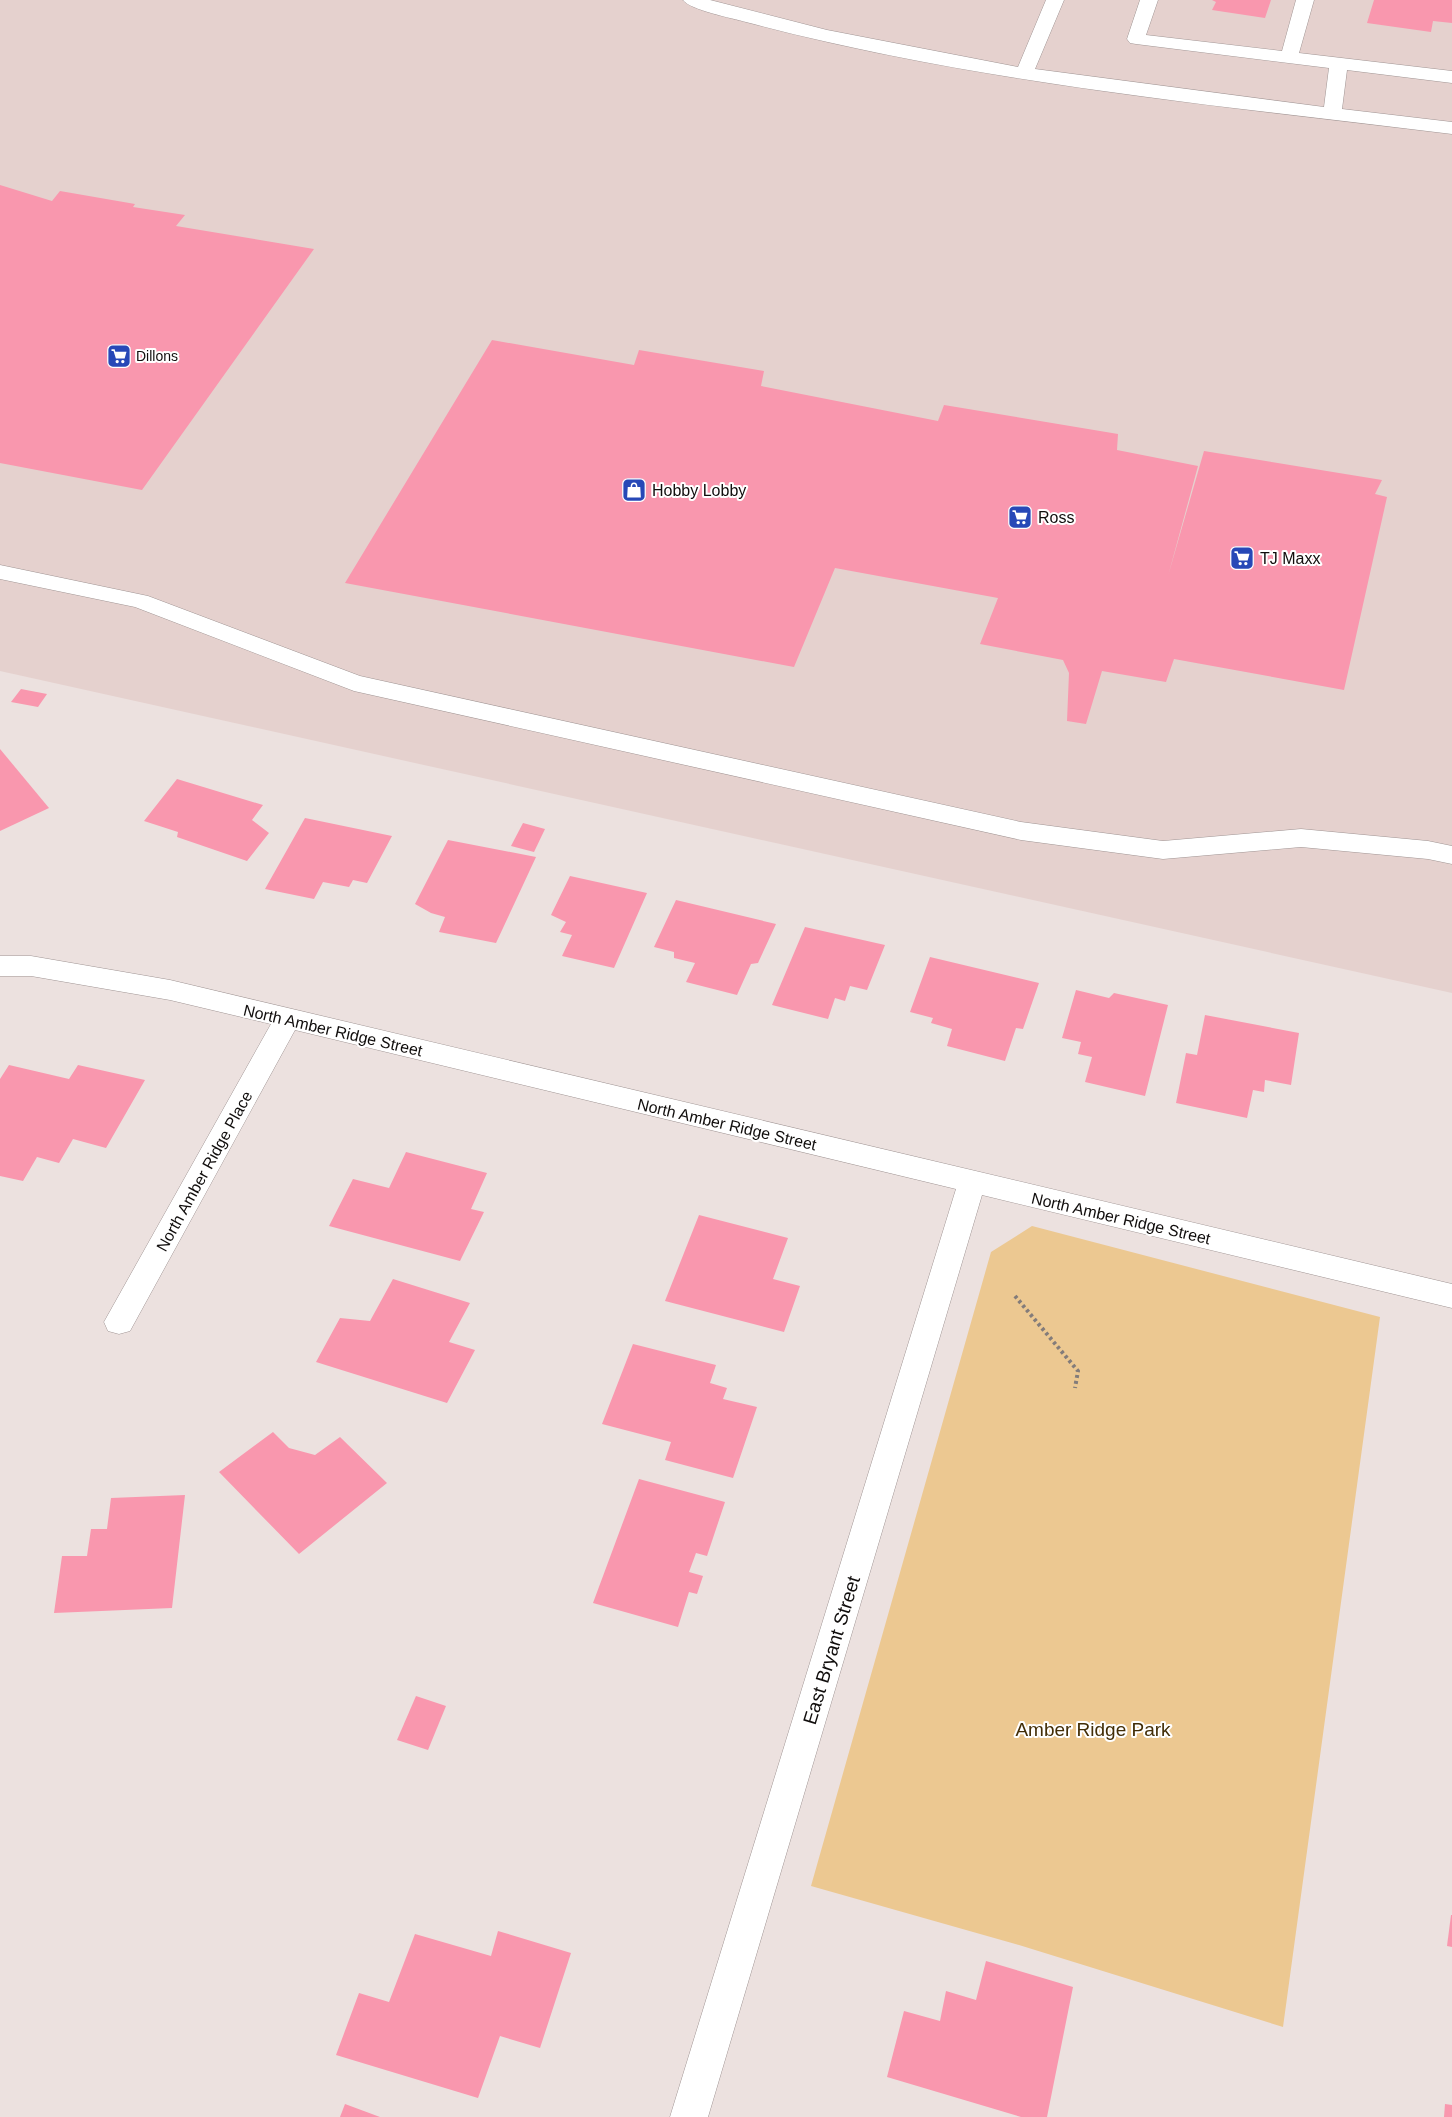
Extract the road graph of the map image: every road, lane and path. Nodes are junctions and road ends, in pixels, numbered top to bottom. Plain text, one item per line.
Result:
1 (692, 0) edge
2 (1055, 0) edge
3 (1149, 0) edge
4 (1304, 0) edge
5 (1289, 58) junction
6 (1339, 64) junction
7 (1024, 74) junction
8 (1452, 77) edge
9 (1332, 113) junction
10 (1452, 128) edge
11 (0, 572) edge
12 (1452, 855) edge
13 (0, 966) edge
14 (288, 1019) junction
15 (972, 1182) junction
16 (1015, 1296) dead end
17 (1452, 1296) edge
18 (120, 1322) dead end
19 (1075, 1388) dead end
20 (689, 2117) edge

1 - 7 street
2 - 7 street
3 - 5 street
4 - 5 street
5 - 6 street
6 - 8 street
6 - 9 street
7 - 9 street
9 - 10 street
11 - 12 street
13 - 14 street, North Amber Ridge Street
14 - 15 street, North Amber Ridge Street
14 - 18 street, North Amber Ridge Place
15 - 17 street, North Amber Ridge Street
15 - 20 street, East Bryant Street
16 - 19 path

